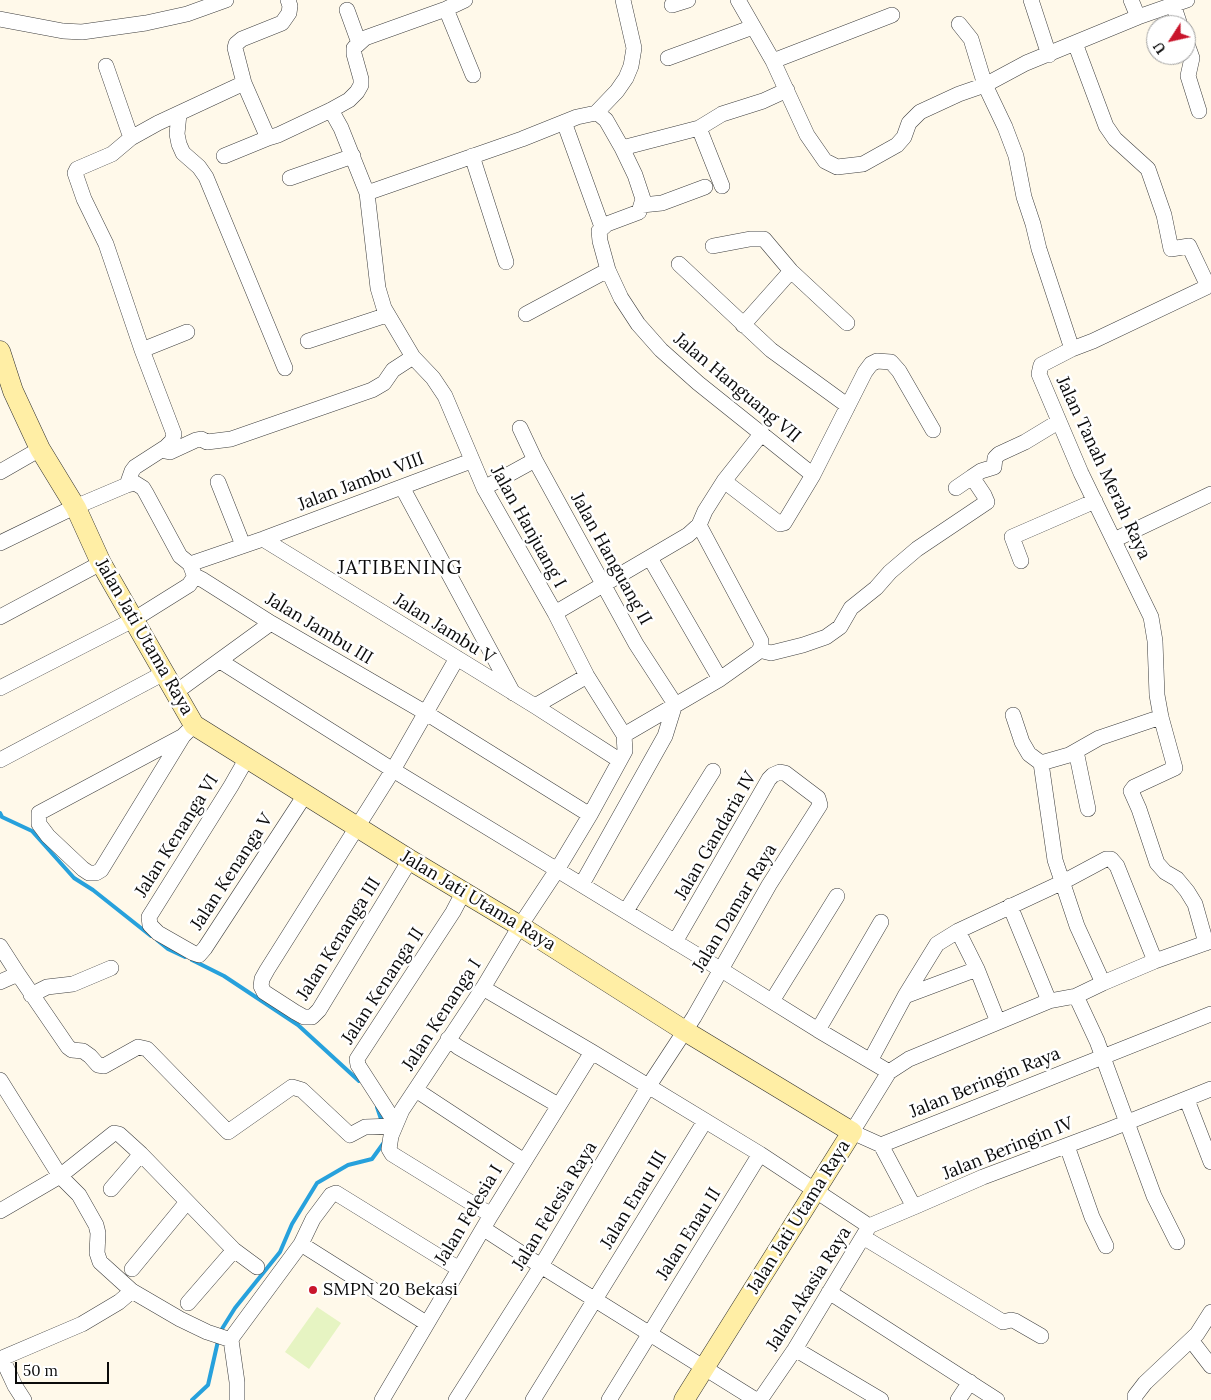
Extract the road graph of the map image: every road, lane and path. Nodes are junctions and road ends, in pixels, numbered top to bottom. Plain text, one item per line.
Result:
1 (226, 0) edge
2 (288, 0) edge
3 (465, 0) edge
4 (623, 0) edge
5 (688, 0) edge
6 (738, 0) edge
7 (1031, 0) edge
8 (1131, 0) edge
9 (1180, 2) edge
10 (672, 5) dead end
11 (186, 7) edge
12 (446, 9) junction
13 (347, 10) dead end
14 (892, 15) dead end
15 (1180, 15) edge
16 (1138, 17) junction
17 (0, 19) edge
18 (959, 24) dead end
19 (754, 27) junction
20 (359, 42) junction
21 (1075, 43) junction
22 (1050, 55) junction
23 (668, 58) dead end
24 (774, 61) junction
25 (1190, 65) edge
26 (106, 66) dead end
27 (473, 75) dead end
28 (244, 82) junction
29 (985, 85) junction
30 (787, 90) junction
31 (331, 110) junction
32 (1199, 111) dead end
33 (596, 113) junction
34 (179, 114) junction
35 (564, 122) junction
36 (699, 128) junction
37 (131, 138) junction
38 (268, 138) junction
39 (622, 148) junction
40 (224, 156) dead end
41 (353, 156) junction
42 (472, 156) junction
43 (290, 178) dead end
44 (722, 186) dead end
45 (705, 187) dead end
46 (367, 193) junction
47 (641, 208) junction
48 (602, 227) junction
49 (712, 246) dead end
50 (506, 262) dead end
51 (679, 264) dead end
52 (608, 270) junction
53 (791, 272) junction
54 (1209, 285) edge
55 (526, 314) dead end
56 (387, 315) junction
57 (847, 323) dead end
58 (742, 325) junction
59 (187, 332) dead end
60 (308, 341) dead end
61 (1072, 349) junction
62 (142, 350) junction
63 (0, 351) edge
64 (413, 358) junction
65 (285, 368) dead end
66 (6, 393) edge
67 (848, 406) junction
68 (1058, 422) junction
69 (520, 428) dead end
70 (933, 430) dead end
71 (762, 433) junction
72 (40, 450) junction
73 (161, 450) junction
74 (535, 460) junction
75 (471, 461) junction
76 (0, 472) edge
77 (813, 475) junction
78 (972, 477) junction
79 (724, 481) junction
80 (218, 482) dead end
81 (127, 485) junction
82 (402, 487) junction
83 (484, 488) junction
84 (956, 488) dead end
85 (1211, 494) edge
86 (1095, 501) junction
87 (76, 508) junction
88 (699, 525) junction
89 (264, 539) junction
90 (1114, 540) junction
91 (0, 543) edge
92 (243, 545) junction
93 (650, 558) junction
94 (1021, 561) dead end
95 (101, 563) junction
96 (192, 570) junction
97 (603, 584) junction
98 (554, 613) junction
99 (0, 617) edge
100 (133, 620) junction
101 (271, 623) junction
102 (760, 649) junction
103 (457, 658) junction
104 (220, 661) junction
105 (164, 673) junction
106 (587, 676) junction
107 (720, 679) junction
108 (0, 688) edge
109 (176, 692) junction
110 (514, 694) junction
111 (675, 704) junction
112 (535, 706) junction
113 (426, 713) junction
114 (1013, 715) dead end
115 (1161, 717) junction
116 (189, 731) junction
117 (624, 735) junction
118 (1076, 751) junction
119 (247, 758) junction
120 (0, 760) edge
121 (619, 760) junction
122 (1041, 763) junction
123 (392, 770) junction
124 (713, 771) dead end
125 (304, 795) junction
126 (820, 805) joint
127 (1088, 809) dead end
128 (590, 815) junction
129 (357, 827) junction
130 (410, 860) junction
131 (558, 870) junction
132 (1063, 882) junction
133 (582, 884) junction
134 (463, 893) junction
135 (837, 896) dead end
136 (1010, 906) junction
137 (626, 911) junction
138 (880, 922) dead end
139 (520, 926) junction
140 (958, 931) junction
141 (158, 933) joint
142 (675, 942) junction
143 (1208, 942) edge
144 (0, 946) edge
145 (1155, 961) junction
146 (111, 968) dead end
147 (720, 969) junction
148 (977, 969) junction
149 (18, 974) junction
150 (0, 982) edge
151 (1103, 982) junction
152 (483, 988) junction
153 (31, 995) junction
154 (905, 996) junction
155 (1076, 996) junction
156 (772, 1001) junction
157 (1049, 1001) junction
158 (1211, 1014) edge
159 (998, 1022) junction
160 (818, 1030) junction
161 (685, 1031) junction
162 (448, 1039) junction
163 (592, 1052) junction
164 (1103, 1057) junction
165 (870, 1061) junction
166 (889, 1072) junction
167 (0, 1080) edge
168 (648, 1087) junction
169 (1211, 1089) edge
170 (416, 1090) junction
171 (1187, 1100) junction
172 (558, 1105) junction
173 (705, 1121) junction
174 (1126, 1122) junction
175 (390, 1128) junction
176 (852, 1132) junction
177 (881, 1145) junction
178 (1067, 1146) junction
179 (142, 1154) junction
180 (760, 1154) junction
181 (524, 1161) junction
182 (1211, 1162) edge
183 (60, 1176) junction
184 (111, 1189) dead end
185 (815, 1190) junction
186 (186, 1202) junction
187 (914, 1207) junction
188 (0, 1211) edge
189 (491, 1215) junction
190 (484, 1228) junction
191 (866, 1232) junction
192 (1177, 1242) dead end
193 (301, 1244) junction
194 (1106, 1246) dead end
195 (234, 1250) junction
196 (541, 1266) junction
197 (257, 1267) dead end
198 (132, 1269) dead end
199 (459, 1269) junction
200 (132, 1291) junction
201 (829, 1292) junction
202 (596, 1299) junction
203 (188, 1303) dead end
204 (1211, 1312) edge
205 (426, 1323) junction
206 (650, 1333) junction
207 (1041, 1336) dead end
208 (227, 1339) junction
209 (1191, 1340) junction
210 (795, 1349) junction
211 (1, 1359) edge
212 (1211, 1366) edge
213 (706, 1368) junction
214 (970, 1382) junction
215 (24, 1400) edge
216 (237, 1400) edge
217 (382, 1400) edge
218 (456, 1400) edge
219 (533, 1400) edge
220 (609, 1400) edge
221 (684, 1400) edge
222 (758, 1400) edge
223 (881, 1400) edge
224 (958, 1400) edge
225 (997, 1400) edge
226 (1135, 1400) edge

1 - 11 street
2 - 28 street
3 - 12 street
4 - 33 street
5 - 10 street
6 - 19 street
7 - 22 street
8 - 16 street
9 - 15 street
9 - 16 street
11 - 17 street
12 - 20 street
12 - 27 street
13 - 20 street
14 - 24 street
16 - 21 street
18 - 29 street, Jalan Tanah Merah Raya
19 - 23 street
19 - 24 street
20 - 31 street
21 - 22 street
21 - 54 street
22 - 29 street
24 - 30 street
25 - 32 street
26 - 37 street
28 - 34 street
28 - 38 street
29 - 30 street
29 - 61 street, Jalan Tanah Merah Raya
30 - 36 street
31 - 38 street
31 - 41 street, Jalan Hanjuang I
33 - 35 street
33 - 39 street
34 - 37 street
34 - 65 street
35 - 42 street
35 - 48 street, Jalan Hanguang VII
36 - 39 street
36 - 44 street
37 - 62 street
38 - 40 street
39 - 47 street
41 - 43 street
41 - 46 street, Jalan Hanjuang I
42 - 46 street
42 - 50 street
45 - 47 street
46 - 56 street, Jalan Hanjuang I
47 - 48 street
48 - 52 street, Jalan Hanguang VII
49 - 53 street
51 - 58 street
52 - 55 street
52 - 71 street, Jalan Hanguang VII
53 - 57 street
53 - 58 street
54 - 61 street
56 - 60 street
56 - 64 street, Jalan Hanjuang I
58 - 67 street
59 - 62 street
61 - 68 street, Jalan Tanah Merah Raya
62 - 73 street
63 - 66 street, Jalan Jati Utama Raya
64 - 73 street
64 - 75 street, Jalan Hanjuang I
66 - 72 street, Jalan Jati Utama Raya
67 - 70 street
67 - 77 street
68 - 78 street
68 - 86 street, Jalan Tanah Merah Raya
69 - 74 street, Jalan Hanguang II
71 - 77 street, Jalan Hanguang VII
71 - 79 street
72 - 76 street
72 - 87 street, Jalan Jati Utama Raya
73 - 81 street
74 - 83 street
74 - 97 street, Jalan Hanguang II
75 - 82 street, Jalan Jambu VIII
75 - 83 street, Jalan Hanjuang I
77 - 79 street
78 - 84 street
78 - 102 street
79 - 88 street
80 - 92 street
81 - 87 street
81 - 96 street, Jalan Jambu III
82 - 89 street, Jalan Jambu VIII
82 - 110 street
83 - 98 street, Jalan Hanjuang I
85 - 90 street
86 - 90 street, Jalan Tanah Merah Raya
86 - 94 street
87 - 91 street
87 - 95 street, Jalan Jati Utama Raya
88 - 93 street
88 - 102 street
89 - 92 street
89 - 103 street, Jalan Jambu V
90 - 115 street, Jalan Tanah Merah Raya
92 - 96 street
93 - 97 street
93 - 107 street
95 - 99 street
95 - 100 street, Jalan Jati Utama Raya
96 - 100 street
96 - 101 street, Jalan Jambu III
97 - 98 street
97 - 111 street, Jalan Hanguang II
98 - 106 street, Jalan Hanjuang I
100 - 105 street, Jalan Jati Utama Raya
100 - 108 street
101 - 104 street
101 - 113 street, Jalan Jambu III
102 - 107 street
103 - 110 street, Jalan Jambu V
103 - 113 street
104 - 109 street
104 - 123 street
105 - 109 street, Jalan Jati Utama Raya
105 - 120 street
106 - 112 street
106 - 117 street, Jalan Hanjuang I
107 - 111 street
109 - 116 street, Jalan Jati Utama Raya
110 - 112 street, Jalan Jambu V
111 - 117 street
111 - 133 street
112 - 121 street, Jalan Jambu V
113 - 123 street
113 - 128 street, Jalan Jambu III
114 - 122 street
115 - 118 street
115 - 143 street, Jalan Tanah Merah Raya
116 - 116 street
116 - 119 street, Jalan Jati Utama Raya
117 - 121 street
118 - 122 street
118 - 127 street
119 - 125 street, Jalan Jati Utama Raya
119 - 141 street, Jalan Kenanga VI
121 - 128 street, Jalan Kenanga I
122 - 132 street
123 - 129 street
123 - 131 street
124 - 137 street
125 - 129 street, Jalan Jati Utama Raya
125 - 141 street, Jalan Kenanga V
126 - 142 street, Jalan Gandaria IV
126 - 147 street, Jalan Damar Raya
128 - 131 street, Jalan Kenanga I
129 - 130 street, Jalan Jati Utama Raya
129 - 130 street, Jalan Kenanga III
130 - 134 street, Jalan Jati Utama Raya
131 - 133 street
131 - 139 street, Jalan Kenanga I
132 - 136 street
132 - 145 street
132 - 151 street
133 - 137 street
134 - 139 street, Jalan Jati Utama Raya
134 - 175 street, Jalan Kenanga II
135 - 156 street
136 - 140 street
136 - 157 street
137 - 142 street
138 - 160 street
139 - 152 street, Jalan Kenanga I
139 - 161 street, Jalan Jati Utama Raya
140 - 148 street
140 - 154 street
142 - 147 street
143 - 145 street
144 - 149 street
145 - 151 street
146 - 153 street
147 - 156 street
147 - 161 street, Jalan Damar Raya
148 - 154 street
148 - 159 street
149 - 150 street
149 - 153 street
151 - 155 street
152 - 162 street, Jalan Kenanga I
152 - 163 street, Jalan Akasia Raya
153 - 175 street
154 - 165 street
155 - 157 street
155 - 164 street
156 - 160 street
157 - 159 street
158 - 164 street, Jalan Beringin Raya
159 - 166 street
160 - 165 street
161 - 168 street, Jalan Felesia Raya
161 - 176 street, Jalan Jati Utama Raya
162 - 170 street, Jalan Kenanga I
162 - 172 street
163 - 168 street, Jalan Akasia Raya
163 - 172 street, Jalan Felesia I
164 - 174 street
164 - 177 street, Jalan Beringin Raya
165 - 166 street
166 - 176 street
167 - 183 street
168 - 173 street, Jalan Akasia Raya
168 - 196 street, Jalan Felesia Raya
169 - 171 street, Jalan Beringin IV
170 - 175 street, Jalan Kenanga I
170 - 181 street
171 - 174 street, Jalan Beringin IV
171 - 182 street
172 - 181 street, Jalan Felesia I
173 - 180 street, Jalan Akasia Raya
173 - 202 street, Jalan Enau III
174 - 178 street, Jalan Beringin IV
174 - 192 street
175 - 189 street
176 - 177 street
176 - 185 street, Jalan Jati Utama Raya
177 - 187 street
178 - 187 street, Jalan Beringin IV
178 - 194 street
179 - 183 street
179 - 184 street
179 - 186 street
180 - 185 street, Jalan Akasia Raya
180 - 206 street, Jalan Enau II
181 - 189 street, Jalan Felesia I
183 - 188 street
183 - 200 street
185 - 191 street, Jalan Akasia Raya
185 - 213 street, Jalan Jati Utama Raya
186 - 195 street
186 - 198 street
187 - 191 street, Jalan Beringin IV
189 - 190 street, Jalan Felesia I
190 - 196 street, Jalan Akasia Raya
190 - 199 street, Jalan Felesia I
191 - 201 street, Jalan Akasia Raya
191 - 207 street
193 - 199 street
193 - 205 street
193 - 208 street
195 - 197 street
195 - 203 street
196 - 202 street, Jalan Akasia Raya
196 - 218 street, Jalan Felesia Raya
199 - 205 street, Jalan Felesia I
200 - 208 street
200 - 211 street
201 - 210 street, Jalan Akasia Raya
201 - 214 street
202 - 206 street, Jalan Akasia Raya
202 - 219 street, Jalan Enau III
204 - 209 street
205 - 217 street, Jalan Felesia I
206 - 213 street, Jalan Akasia Raya
206 - 220 street, Jalan Enau II
208 - 216 street
209 - 212 street
209 - 226 street
210 - 222 street, Jalan Akasia Raya
210 - 223 street
211 - 215 street
213 - 221 street, Jalan Jati Utama Raya
213 - 222 street, Jalan Akasia Raya
214 - 224 street
214 - 225 street

